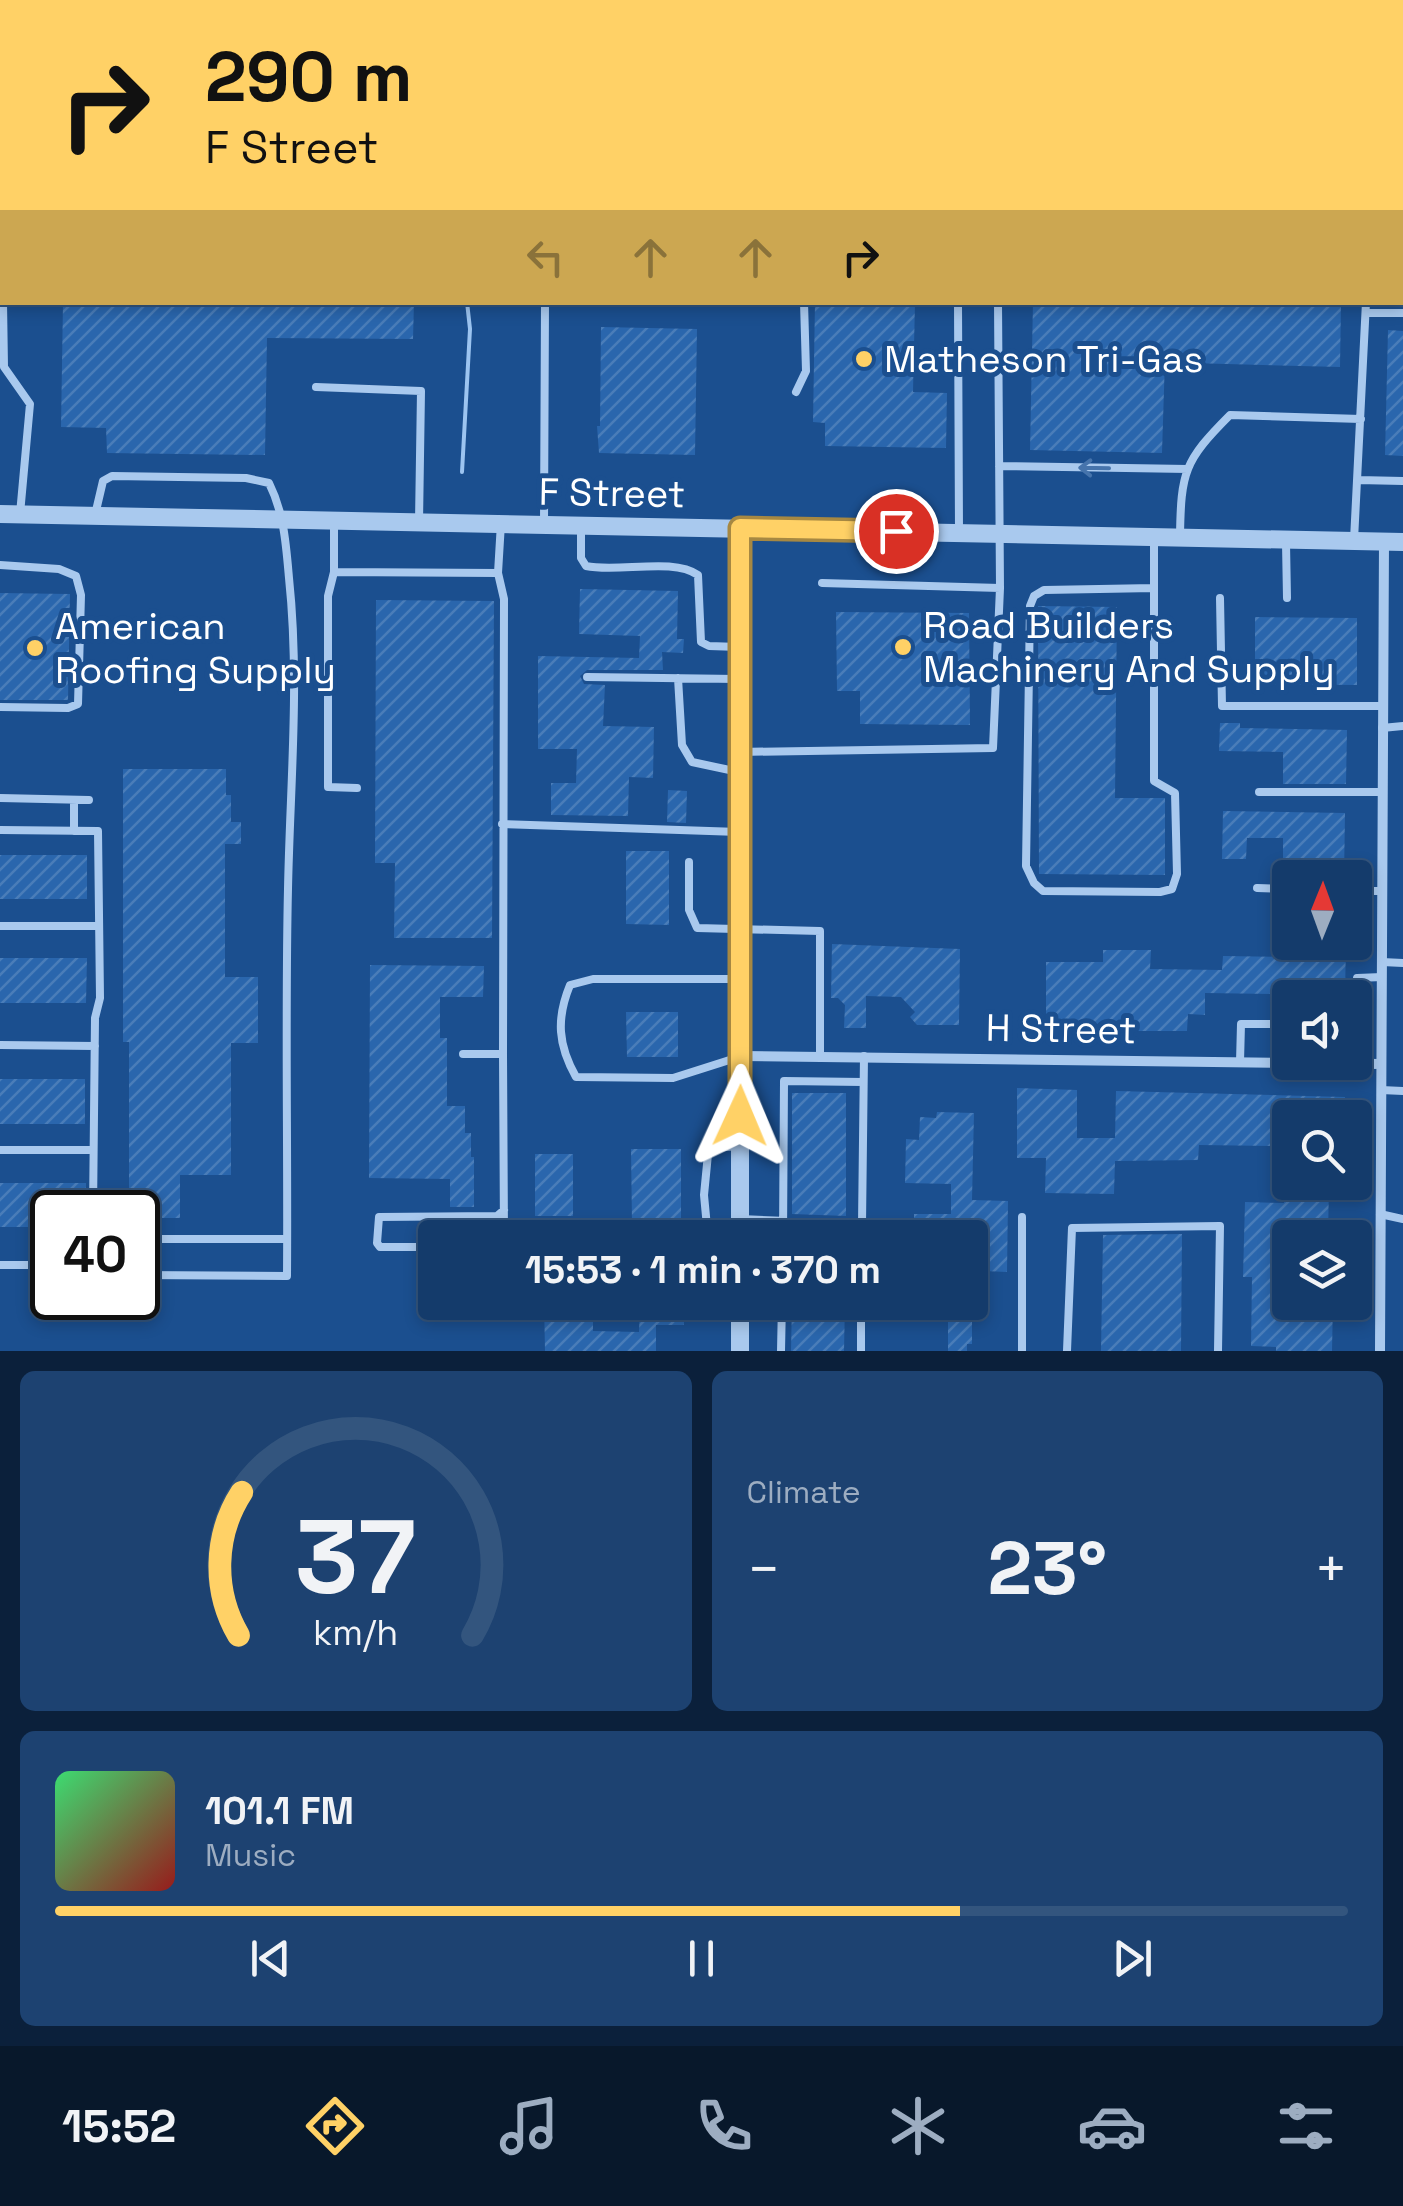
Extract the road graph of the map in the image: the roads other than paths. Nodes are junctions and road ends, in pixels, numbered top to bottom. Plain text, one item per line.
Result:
1 (3, 305) edge
2 (545, 305) edge
3 (804, 305) edge
4 (958, 305) edge
5 (998, 305) edge
6 (1366, 305) edge
7 (1403, 313) edge
8 (1366, 314) junction
9 (316, 387) dead end
10 (796, 392) dead end
11 (1361, 418) junction
12 (999, 466) junction
13 (1188, 470) junction
14 (1358, 480) junction
15 (1403, 481) edge
16 (0, 514) edge
17 (20, 514) junction
18 (95, 516) junction
19 (283, 519) junction
20 (334, 520) junction
21 (419, 522) junction
22 (501, 524) junction
23 (544, 524) junction
24 (581, 525) junction
25 (740, 528) junction
26 (958, 532) junction
27 (1000, 532) junction
28 (1154, 536) junction
29 (1180, 536) junction
30 (1286, 539) junction
31 (1354, 540) junction
32 (1393, 542) edge
33 (0, 565) edge
34 (334, 572) junction
35 (498, 572) junction
36 (822, 583) dead end
37 (1000, 588) junction
38 (1154, 588) junction
39 (1220, 598) dead end
40 (1287, 598) dead end
41 (740, 646) junction
42 (587, 677) dead end
43 (678, 678) junction
44 (740, 679) junction
45 (0, 706) edge
46 (1383, 706) junction
47 (1403, 726) edge
48 (1382, 728) junction
49 (740, 762) junction
50 (357, 788) dead end
51 (1259, 792) dead end
52 (1382, 792) junction
53 (0, 798) edge
54 (74, 800) junction
55 (89, 800) dead end
56 (502, 824) junction
57 (0, 830) edge
58 (74, 831) junction
59 (739, 832) junction
60 (689, 862) dead end
61 (1257, 888) dead end
62 (1272, 888) edge
63 (1372, 892) edge
64 (1382, 892) junction
65 (0, 926) edge
66 (99, 926) junction
67 (740, 929) junction
68 (1382, 962) junction
69 (1403, 963) edge
70 (1382, 978) junction
71 (740, 979) junction
72 (1357, 980) edge
73 (1272, 1024) edge
74 (0, 1046) edge
75 (94, 1046) junction
76 (463, 1054) dead end
77 (502, 1054) junction
78 (741, 1056) junction
79 (820, 1056) junction
80 (864, 1056) junction
81 (1240, 1062) junction
82 (1380, 1064) junction
83 (863, 1082) junction
84 (1380, 1090) junction
85 (1403, 1091) edge
86 (740, 1146) junction
87 (0, 1150) edge
88 (93, 1150) junction
89 (93, 1190) edge
90 (504, 1210) junction
91 (1380, 1214) junction
92 (1022, 1217) dead end
93 (1403, 1218) edge
94 (504, 1220) edge
95 (706, 1220) edge
96 (740, 1220) edge
97 (784, 1220) edge
98 (862, 1220) edge
99 (160, 1239) edge
100 (287, 1239) junction
101 (418, 1247) edge
102 (0, 1265) edge
103 (30, 1265) edge
104 (160, 1275) edge
105 (740, 1320) edge
106 (781, 1320) edge
107 (862, 1320) edge
108 (740, 1351) edge
109 (780, 1351) edge
110 (861, 1351) edge
111 (1022, 1351) edge
112 (1067, 1351) edge
113 (1218, 1351) edge
114 (1380, 1351) edge

1 - 17 lane
2 - 23 lane
3 - 10 lane
4 - 26 lane
5 - 12 lane
6 - 8 lane
7 - 8 lane
8 - 11 lane
9 - 21 lane
11 - 13 lane
11 - 14 lane
13 -> 12 lane
12 - 27 lane
13 - 29 lane
14 - 15 lane
14 - 31 lane
16 - 17 street, F Street
17 - 18 street, F Street
18 - 19 street, F Street
18 - 19 lane
19 - 20 street, F Street
19 - 100 lane
20 - 21 street, F Street
20 - 34 lane
21 - 22 street, F Street
22 - 23 street, F Street
22 - 35 lane
23 - 24 street, F Street
24 - 25 street, F Street
24 - 41 lane
25 - 26 street, F Street
25 - 41 street
26 - 27 street, F Street
27 - 28 street, F Street
27 - 37 lane
28 - 29 street, F Street
28 - 38 lane
29 - 30 street, F Street
30 - 31 street, F Street
30 - 40 lane
31 - 32 street, F Street
32 - 46 street
33 - 45 lane
34 - 35 lane
34 - 50 lane
35 - 56 lane
36 - 37 lane
37 - 49 lane
38 - 38 lane
39 - 46 lane
41 - 44 street
42 - 43 lane
43 - 44 lane
43 - 49 lane
44 - 49 street
46 - 48 street
47 - 48 lane
48 - 52 street
49 - 59 street
51 - 52 lane
52 - 64 street
53 - 54 lane
54 - 55 lane
54 - 58 lane
56 - 59 lane
56 - 77 lane
57 - 58 lane
58 - 66 lane
59 - 67 street
60 - 67 lane
61 - 62 lane
63 - 64 lane
64 - 68 street
65 - 66 lane
66 - 75 lane
67 - 71 street
67 - 79 lane
68 - 69 lane
68 - 70 street
70 - 72 lane
70 - 82 street
71 - 78 street
71 - 78 lane
73 - 81 lane
74 - 75 lane
75 - 88 lane
76 - 77 lane
77 - 90 lane
78 - 79 street, H Street
78 - 86 street
79 - 80 street, H Street
80 - 81 street, H Street
80 - 83 lane
81 - 82 street, H Street
82 - 84 street
83 - 97 lane
83 - 98 lane
84 - 85 lane
84 - 91 street
86 - 95 lane
86 - 96 street
87 - 88 lane
88 - 89 lane
90 - 94 lane
90 - 101 lane
91 - 93 lane
91 - 114 street
92 - 111 lane
99 - 100 lane
100 - 104 lane
102 - 103 lane
105 - 108 street
106 - 109 lane
107 - 110 lane
112 - 113 lane

